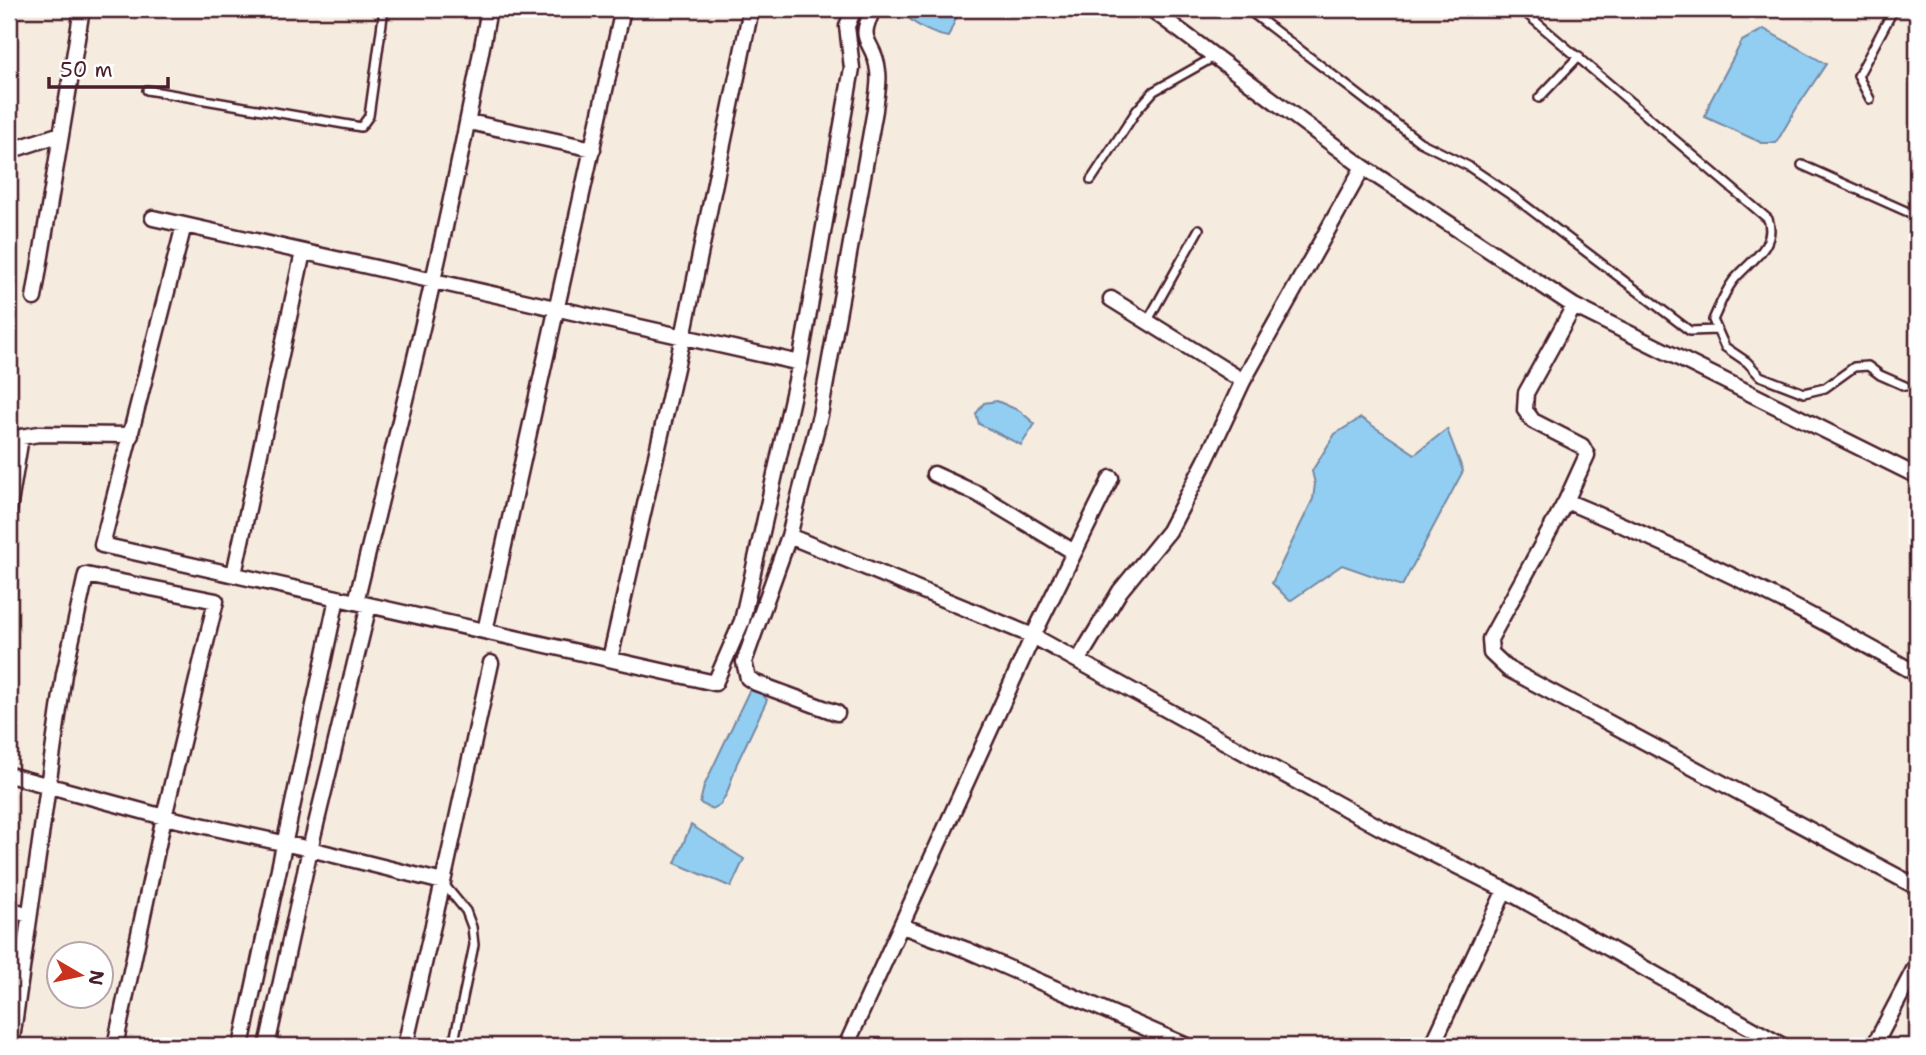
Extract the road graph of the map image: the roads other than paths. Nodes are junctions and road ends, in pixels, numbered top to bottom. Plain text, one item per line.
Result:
1 (82, 9) edge
2 (384, 9) edge
3 (489, 9) edge
4 (623, 9) edge
5 (751, 9) edge
6 (854, 9) edge
7 (874, 9) edge
8 (1151, 9) edge
9 (1247, 9) edge
10 (1521, 9) edge
11 (1894, 9) edge
12 (1215, 56) junction
13 (1579, 56) junction
14 (147, 90) dead end
15 (1539, 98) dead end
16 (1870, 99) dead end
17 (469, 122) junction
18 (61, 134) junction
19 (593, 149) junction
20 (9, 151) edge
21 (1802, 164) dead end
22 (1363, 167) junction
23 (1091, 180) dead end
24 (1917, 216) edge
25 (153, 218) dead end
26 (184, 225) junction
27 (1199, 229) dead end
28 (303, 252) junction
29 (434, 281) junction
30 (34, 298) dead end
31 (1111, 299) dead end
32 (1574, 306) junction
33 (558, 309) junction
34 (1147, 322) junction
35 (1717, 330) junction
36 (683, 337) junction
37 (800, 363) junction
38 (1243, 381) junction
39 (1905, 386) dead end
40 (131, 435) junction
41 (15, 438) edge
42 (934, 474) dead end
43 (1917, 476) edge
44 (1111, 478) dead end
45 (1566, 501) junction
46 (9, 510) edge
47 (789, 536) junction
48 (1074, 552) junction
49 (234, 574) junction
50 (337, 598) junction
51 (362, 604) junction
52 (485, 631) junction
53 (1033, 636) junction
54 (610, 659) junction
55 (1080, 661) junction
56 (491, 663) dead end
57 (1917, 674) edge
58 (837, 713) dead end
59 (9, 775) edge
60 (49, 787) junction
61 (164, 817) junction
62 (284, 843) junction
63 (310, 849) junction
64 (443, 883) junction
65 (1917, 887) edge
66 (1505, 890) junction
67 (9, 909) edge
68 (29, 915) junction
69 (902, 926) junction
70 (1917, 964) edge
71 (11, 1046) edge
72 (114, 1046) edge
73 (241, 1046) edge
74 (267, 1046) edge
75 (405, 1046) edge
76 (453, 1046) edge
77 (846, 1046) edge
78 (1187, 1046) edge
79 (1432, 1046) edge
80 (1783, 1046) edge
81 (1874, 1046) edge

1 - 18 street
2 - 14 lane
3 - 17 street
4 - 19 street
5 - 36 street
6 - 37 street
7 - 47 street
8 - 12 street
9 - 35 lane
10 - 13 lane
11 - 16 lane
12 - 22 street
12 - 23 lane
13 - 15 lane
13 - 35 lane
17 - 19 street
17 - 29 street
18 - 20 street
18 - 30 street
19 - 33 street
21 - 24 lane
22 - 32 street
22 - 38 street
25 - 26 street
26 - 28 street
26 - 40 street
27 - 34 lane
28 - 29 street
28 - 49 street
29 - 33 street
29 - 51 street
31 - 34 street
32 - 43 street
32 - 45 street
33 - 36 street
33 - 52 street
34 - 38 street
35 - 39 lane
36 - 37 street
36 - 54 street
37 - 54 street
38 - 55 street
40 - 41 street
40 - 49 street
41 - 46 street
42 - 48 street
44 - 48 street
45 - 57 street
45 - 65 street
47 - 53 street
47 - 58 street
48 - 53 street
49 - 50 street
50 - 51 street
50 - 62 street
51 - 52 street
51 - 63 street
52 - 54 street
53 - 55 street
53 - 69 street
55 - 66 street
56 - 64 street
59 - 60 street
60 - 61 street
60 - 61 street
60 - 68 street
61 - 62 street
61 - 72 street
62 - 63 street
62 - 73 street
63 - 64 street
63 - 74 street
64 - 75 street
64 - 76 lane
66 - 79 street
66 - 80 street
67 - 68 street
68 - 71 street
69 - 77 street
69 - 78 street
70 - 81 street

